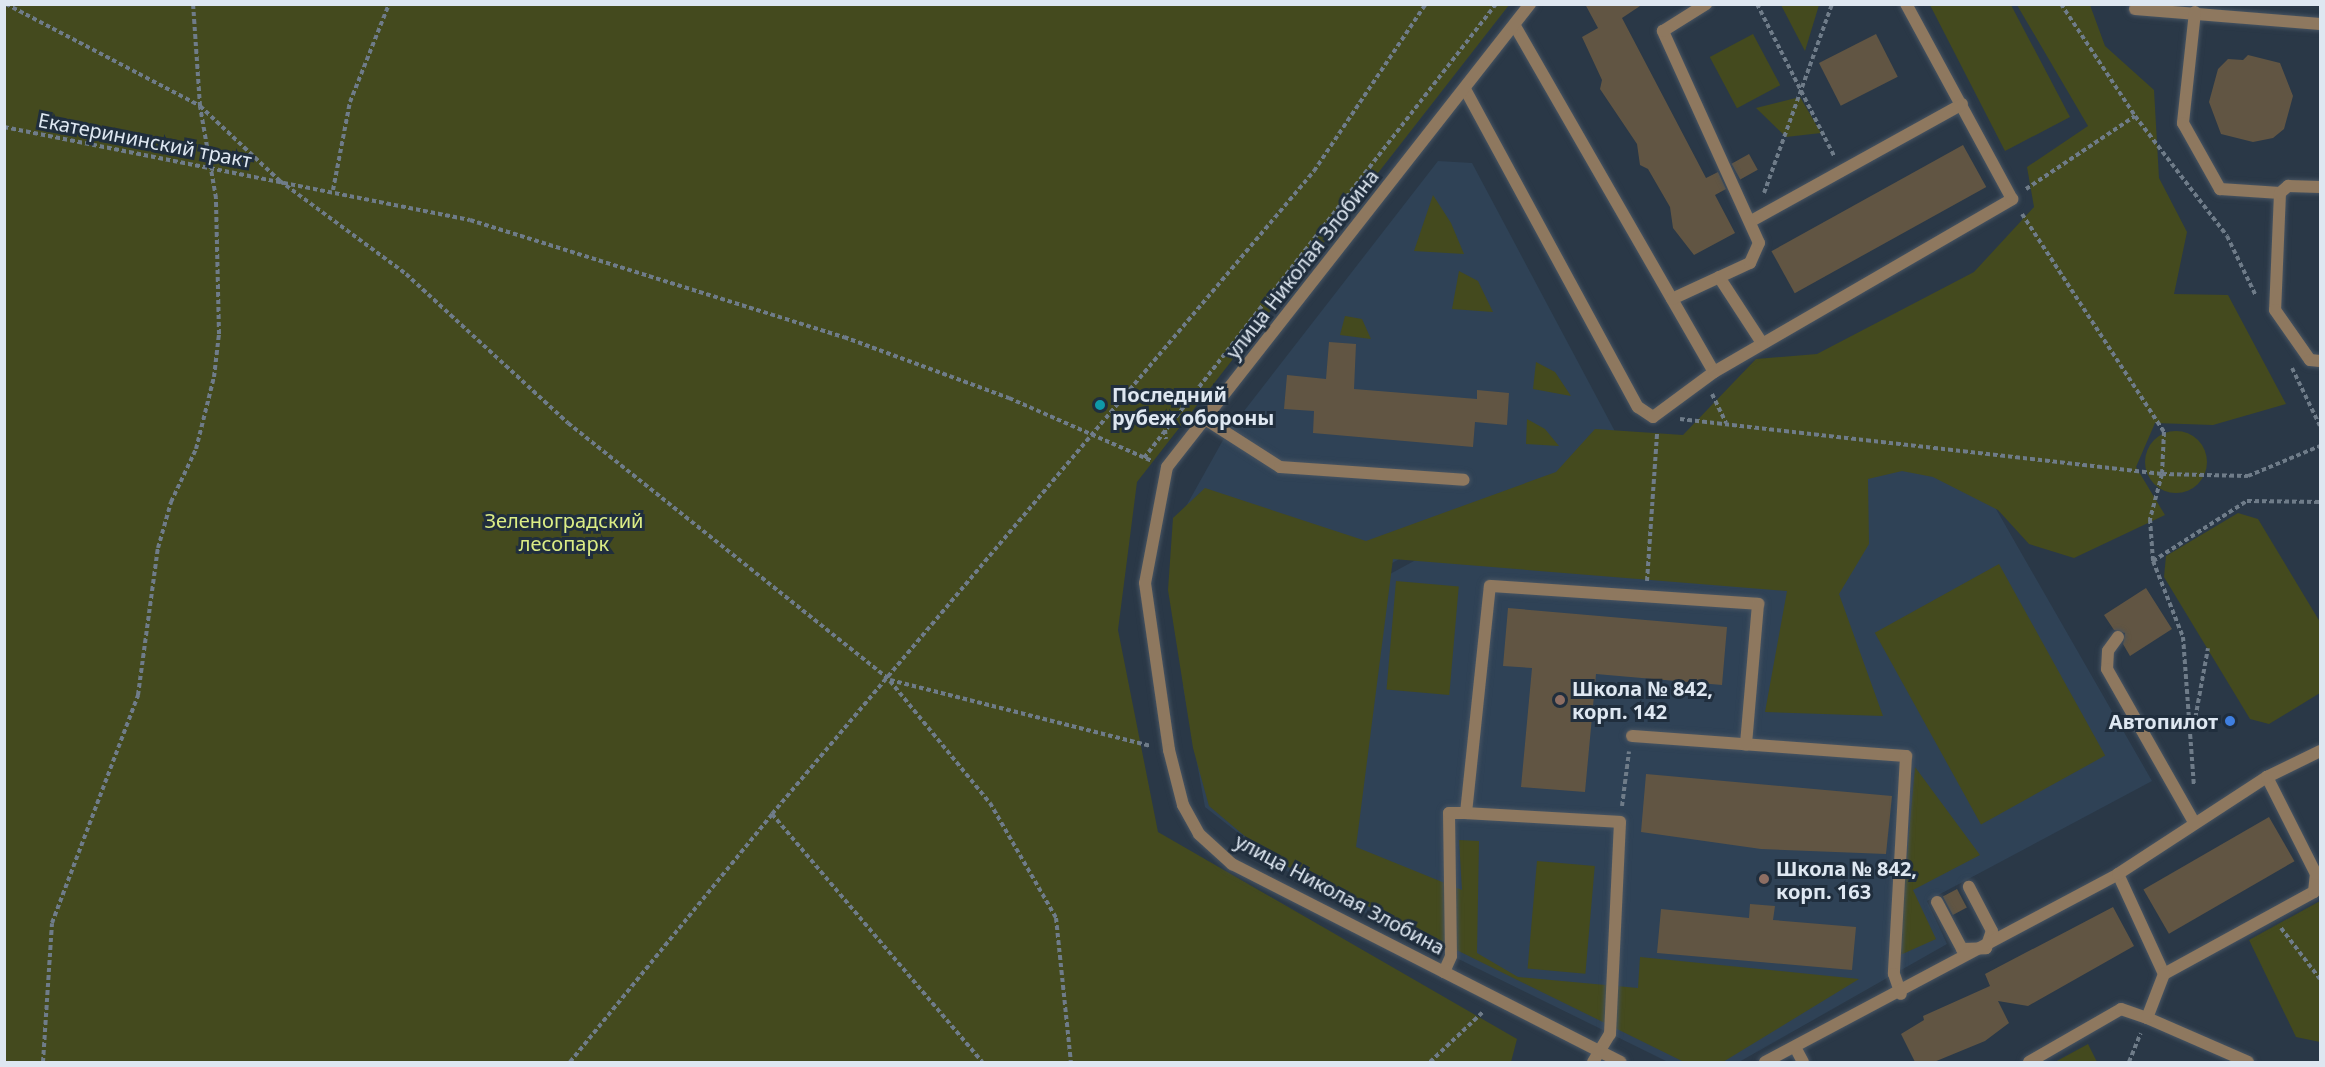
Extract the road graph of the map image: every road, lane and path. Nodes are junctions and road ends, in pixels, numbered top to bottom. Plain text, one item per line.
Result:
1 (6, 4) edge
2 (193, 4) edge
3 (389, 4) edge
4 (1426, 4) edge
5 (1496, 4) edge
6 (1530, 4) edge
7 (1706, 4) edge
8 (1757, 4) edge
9 (1832, 4) edge
10 (1906, 4) edge
11 (2061, 4) edge
12 (2135, 9) dead end
13 (2221, 9) edge
14 (2194, 12) junction
15 (2320, 24) edge
16 (1515, 26) junction
17 (1465, 89) junction
18 (1803, 92) junction
19 (1962, 104) junction
20 (200, 106) junction
21 (2135, 116) junction
22 (4, 127) edge
23 (213, 171) junction
24 (1842, 171) junction
25 (280, 180) junction
26 (2320, 187) edge
27 (333, 190) junction
28 (2280, 193) junction
29 (2012, 199) junction
30 (1753, 220) junction
31 (1719, 277) junction
32 (1671, 299) junction
33 (2258, 299) dead end
34 (1762, 343) junction
35 (2320, 361) edge
36 (2289, 363) dead end
37 (1709, 375) junction
38 (1653, 417) junction
39 (1204, 419) junction
40 (1727, 423) junction
41 (2320, 426) edge
42 (1091, 433) junction
43 (2320, 446) edge
44 (1144, 458) junction
45 (1153, 461) dead end
46 (2162, 474) junction
47 (1464, 480) dead end
48 (2320, 502) edge
49 (2153, 561) junction
50 (1646, 596) junction
51 (2118, 637) dead end
52 (2208, 648) dead end
53 (890, 680) junction
54 (2193, 730) junction
55 (1632, 736) joint
56 (1746, 744) junction
57 (1169, 750) junction
58 (2320, 751) edge
59 (2266, 777) junction
60 (1466, 813) junction
61 (772, 814) junction
62 (1620, 822) junction
63 (2194, 822) junction
64 (2118, 874) junction
65 (1969, 887) dead end
66 (1937, 902) dead end
67 (2271, 916) junction
68 (1986, 948) junction
69 (1444, 972) junction
70 (2164, 974) junction
71 (2320, 979) edge
72 (1901, 994) junction
73 (1497, 999) junction
74 (2147, 1018) junction
75 (1795, 1047) junction
76 (1604, 1052) junction
77 (43, 1062) edge
78 (570, 1062) edge
79 (982, 1062) edge
80 (1071, 1062) edge
81 (1430, 1062) edge
82 (1593, 1062) edge
83 (1621, 1062) edge
84 (1765, 1062) edge
85 (1803, 1062) edge
86 (2029, 1062) edge
87 (2129, 1062) edge
88 (2248, 1062) edge

1 - 20 path
2 - 20 path
3 - 27 path
4 - 42 path
5 - 44 path
6 - 16 street, улица Николая Злобина
7 - 30 street
8 - 18 path
9 - 18 path
10 - 19 street
11 - 21 path
12 - 14 street
13 - 14 street
13 - 15 street
14 - 28 street
16 - 17 street, улица Николая Злобина
16 - 32 street
17 - 38 street
17 - 39 street, улица Николая Злобина
18 - 24 path
18 - 30 path
19 - 24 street
19 - 29 street
20 - 23 path
20 - 25 path
21 - 29 path
21 - 33 path
22 - 23 path, Екатерининский тракт
23 - 25 path, Екатерининский тракт
23 - 77 path
24 - 30 street
25 - 27 path, Екатерининский тракт
25 - 53 path
26 - 28 street
27 - 42 path, Екатерининский тракт
28 - 35 street
29 - 34 street
29 - 46 path
30 - 31 street
31 - 32 street
31 - 34 street
32 - 37 street
34 - 37 street
36 - 41 path
37 - 38 street
37 - 40 path
38 - 40 path
38 - 50 path
39 - 47 street
39 - 57 street, улица Николая Злобина
40 - 46 path
42 - 44 path, Екатерининский тракт
42 - 53 path
43 - 46 path
44 - 45 path, Екатерининский тракт
46 - 49 path
48 - 49 path
49 - 54 path
50 - 56 street
50 - 60 street
51 - 63 street
52 - 54 path
53 - 57 path
53 - 61 path
53 - 80 path
54 - 63 path
55 - 56 street
55 - 62 path
56 - 72 street
57 - 69 street, улица Николая Злобина
58 - 59 street
59 - 63 street
59 - 67 street
60 - 62 street
60 - 69 street
61 - 78 path
61 - 79 path
62 - 76 street
63 - 64 street
64 - 68 street
64 - 70 street
65 - 68 street
66 - 68 street
67 - 70 street
67 - 71 path
68 - 72 street
69 - 73 street, улица Николая Злобина
70 - 74 street
72 - 75 street
73 - 76 street, улица Николая Злобина
73 - 81 path
74 - 86 street
74 - 87 path
74 - 88 street
75 - 84 street
75 - 85 street
76 - 82 street
76 - 83 street, улица Николая Злобина

